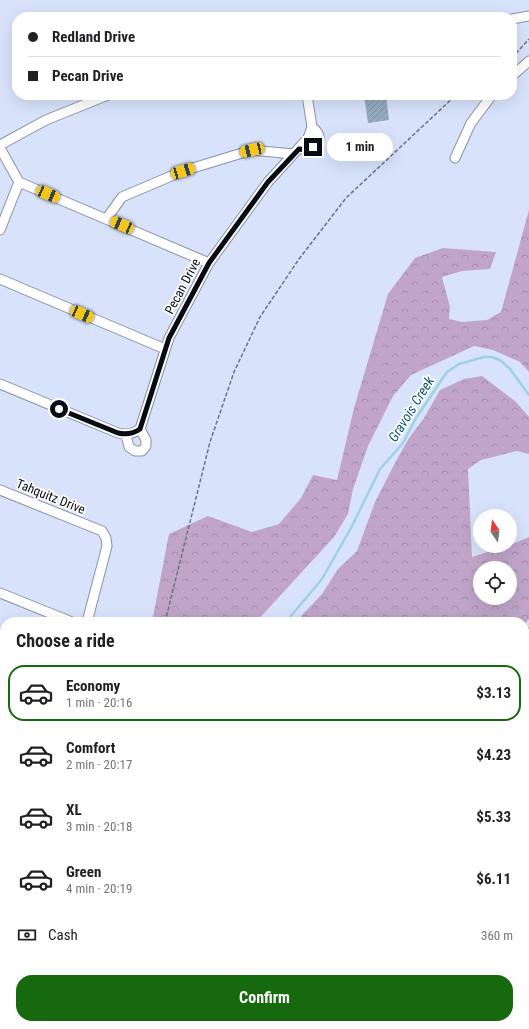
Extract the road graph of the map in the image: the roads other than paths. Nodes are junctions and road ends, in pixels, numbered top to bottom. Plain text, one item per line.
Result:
1 (529, 16) edge
2 (517, 18) edge
3 (529, 61) edge
4 (517, 72) edge
5 (96, 100) edge
6 (308, 100) edge
7 (488, 100) edge
8 (0, 145) edge
9 (0, 148) edge
10 (296, 151) junction
11 (455, 158) dead end
12 (19, 182) junction
13 (107, 218) junction
14 (0, 230) edge
15 (209, 263) junction
16 (0, 279) edge
17 (165, 349) junction
18 (0, 384) edge
19 (0, 490) edge
20 (0, 593) edge
21 (60, 617) edge
22 (88, 617) edge

1 - 2 street
3 - 4 street
5 - 8 street
6 - 10 street, Pecan Drive
7 - 11 street
9 - 12 street
10 - 13 street
10 - 15 street, Pecan Drive
12 - 13 street
12 - 14 street
13 - 15 street
15 - 17 street, Pecan Drive
16 - 17 street
17 - 18 street, Pecan Drive
19 - 22 street, Tahquitz Drive
20 - 21 street

